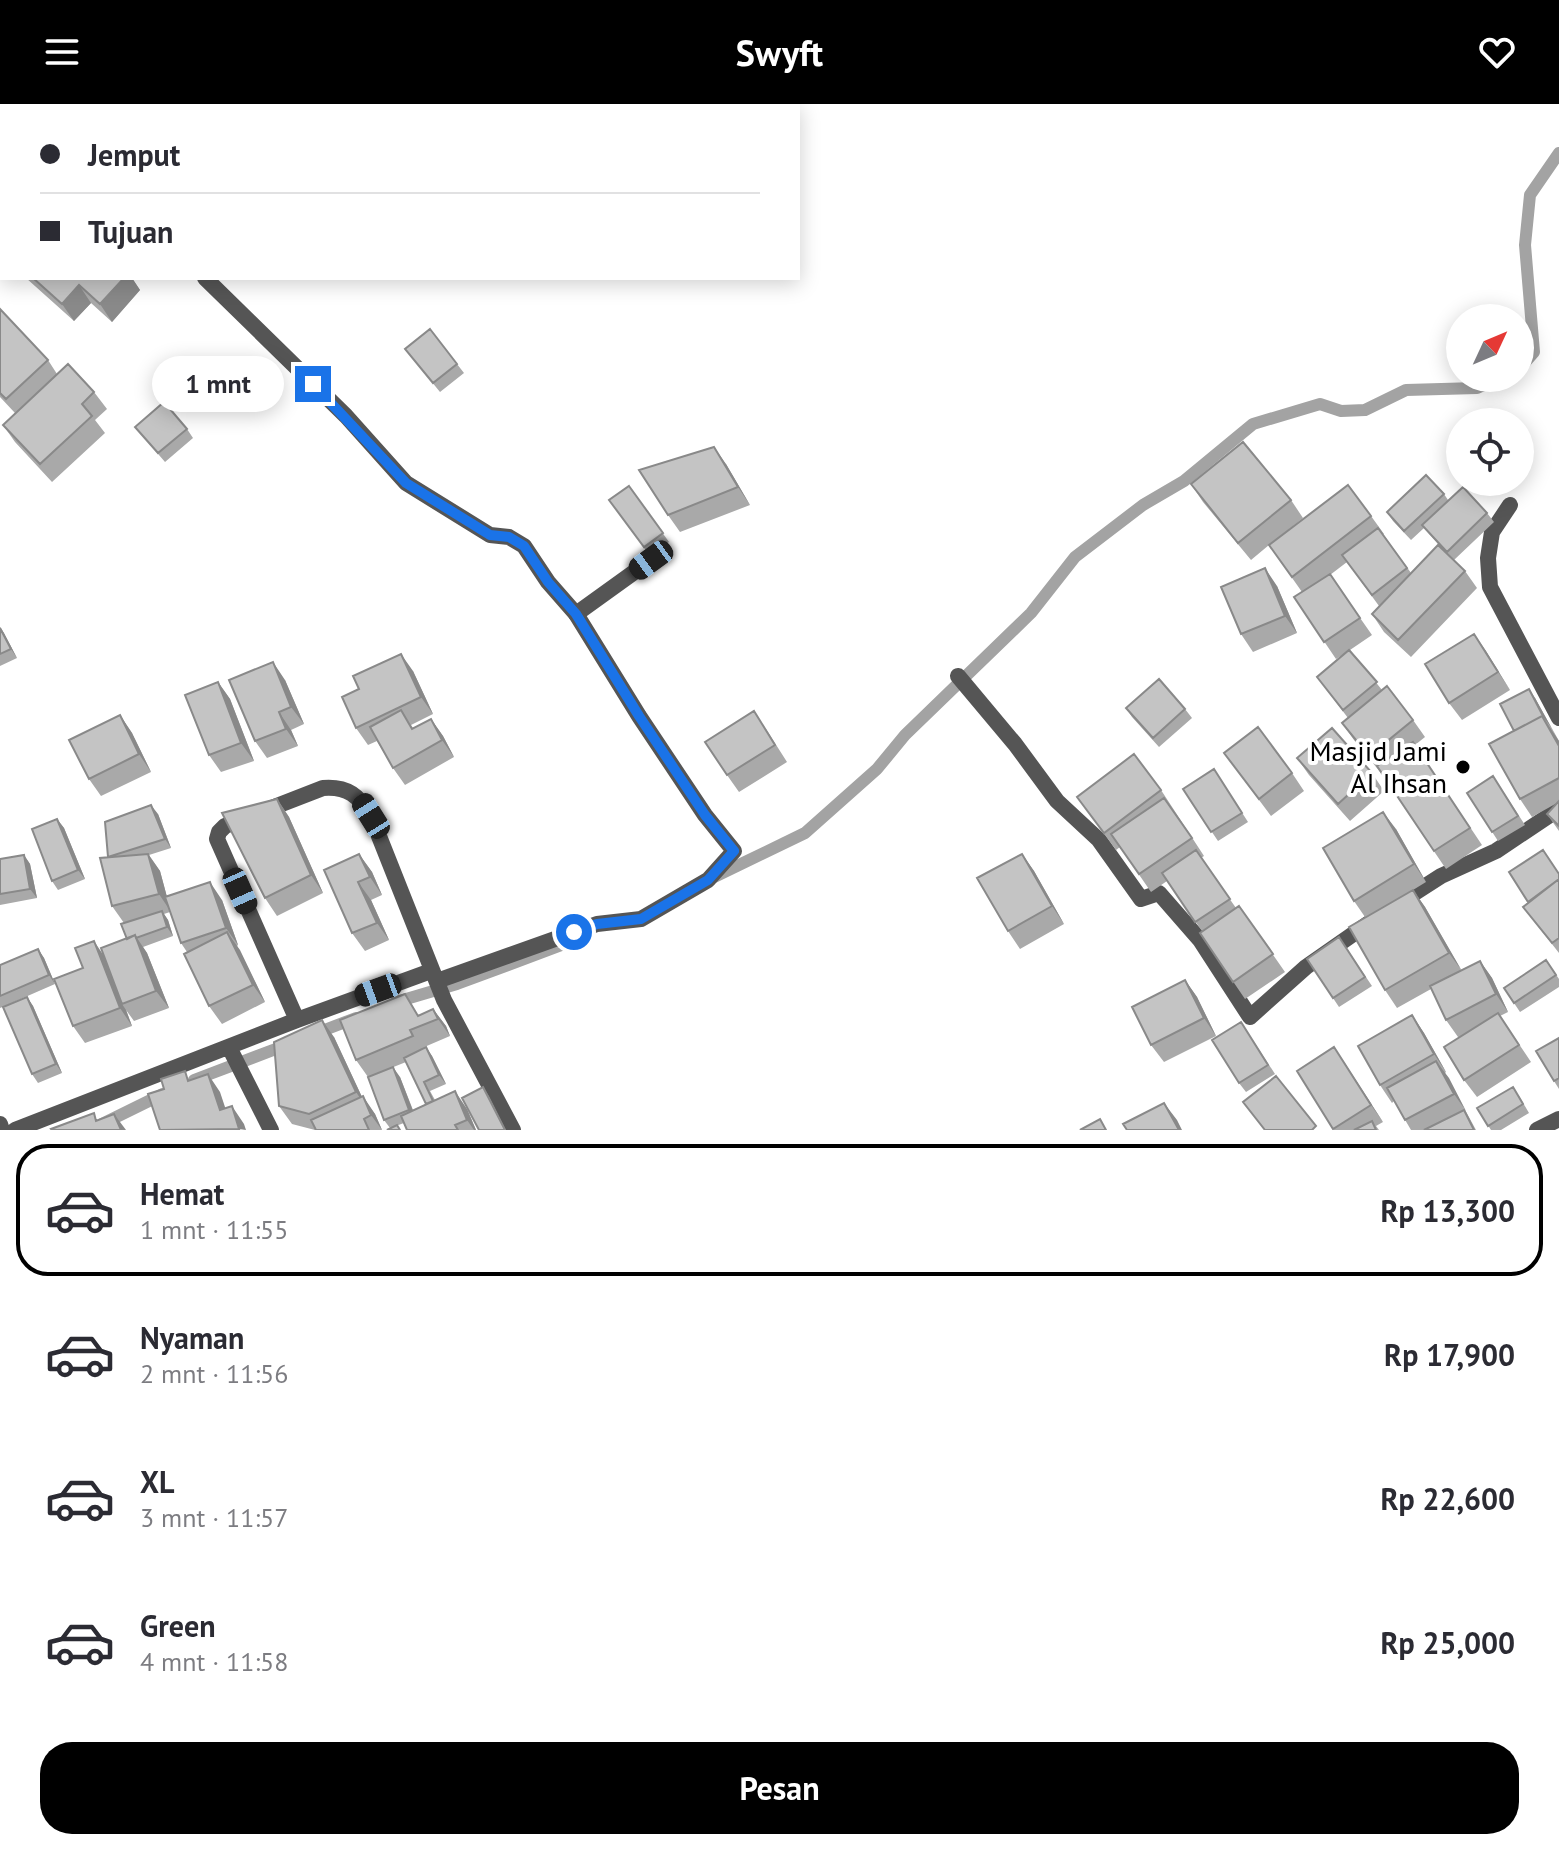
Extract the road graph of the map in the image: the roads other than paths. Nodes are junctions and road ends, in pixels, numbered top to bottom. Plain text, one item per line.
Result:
1 (207, 280) edge
2 (1510, 505) dead end
3 (651, 560) dead end
4 (576, 614) junction
5 (958, 676) dead end
6 (1559, 718) edge
7 (1559, 809) edge
8 (434, 976) junction
9 (297, 1020) junction
10 (229, 1047) junction
11 (1559, 1119) edge
12 (0, 1124) edge
13 (2, 1130) edge
14 (15, 1130) edge
15 (271, 1130) edge
16 (513, 1130) edge
17 (1537, 1130) edge

1 - 4 street
2 - 6 street
3 - 4 street
4 - 8 street
5 - 7 street
8 - 9 street
8 - 9 street
8 - 16 street
9 - 10 street
10 - 14 street
10 - 15 street
11 - 17 street
12 - 13 street

